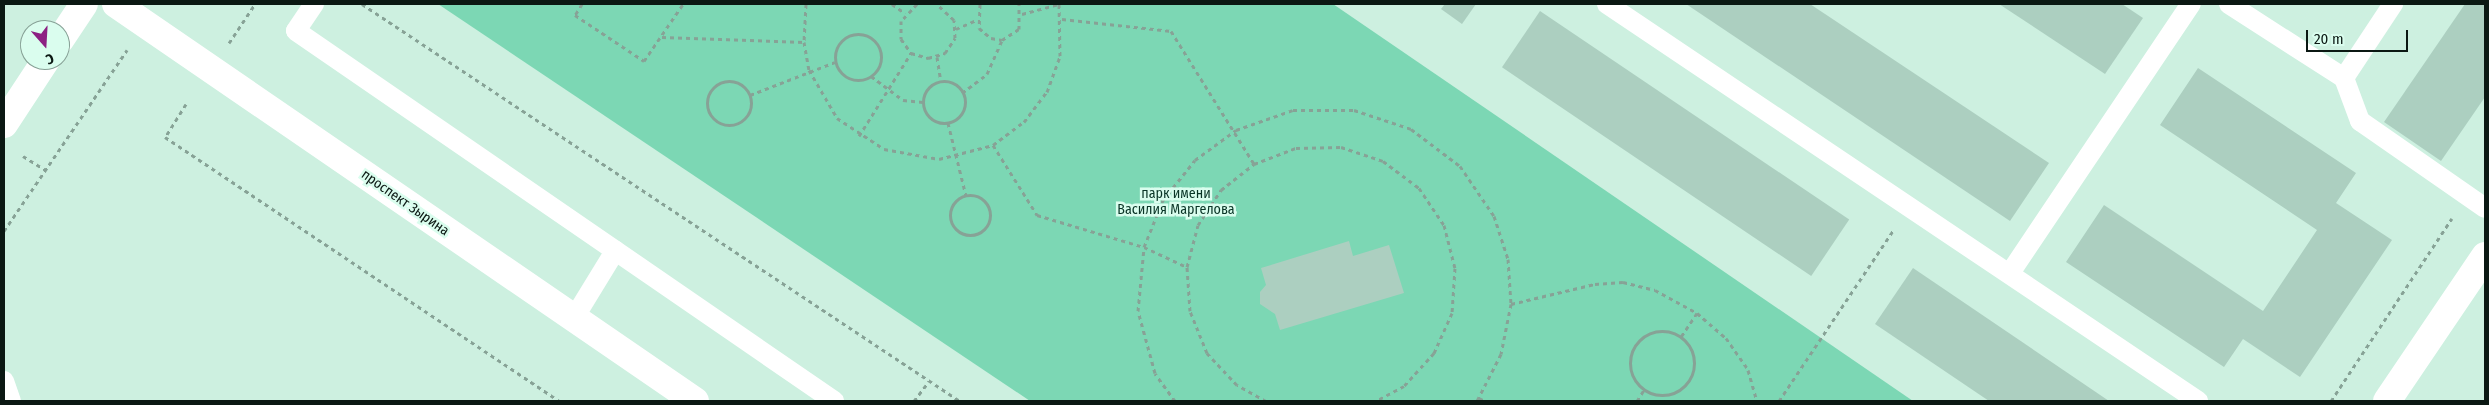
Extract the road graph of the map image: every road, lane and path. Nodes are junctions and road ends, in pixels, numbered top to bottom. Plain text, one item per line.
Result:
1 (84, 4) edge
2 (116, 4) edge
3 (254, 4) edge
4 (314, 4) edge
5 (362, 4) edge
6 (582, 4) edge
7 (683, 4) edge
8 (806, 4) edge
9 (892, 4) edge
10 (917, 4) edge
11 (937, 4) edge
12 (980, 4) edge
13 (1019, 4) edge
14 (1059, 4) edge
15 (1607, 4) edge
16 (2191, 4) edge
17 (2230, 4) edge
18 (2393, 4) edge
19 (944, 5) edge
20 (905, 13) junction
21 (1022, 14) junction
22 (1062, 19) junction
23 (976, 20) junction
24 (145, 24) junction
25 (70, 25) edge
26 (956, 29) junction
27 (661, 37) junction
28 (1002, 40) junction
29 (804, 42) junction
30 (227, 46) dead end
31 (911, 53) junction
32 (937, 57) junction
33 (835, 62) junction
34 (39, 70) edge
35 (811, 73) junction
36 (871, 76) junction
37 (2344, 78) junction
38 (941, 81) junction
39 (886, 90) junction
40 (962, 93) junction
41 (750, 95) junction
42 (923, 102) junction
43 (186, 104) dead end
44 (948, 123) junction
45 (4, 124) edge
46 (1236, 130) junction
47 (859, 136) junction
48 (993, 144) junction
49 (23, 156) dead end
50 (955, 156) junction
51 (1254, 164) junction
52 (45, 170) junction
53 (966, 196) junction
54 (2466, 196) junction
55 (1909, 206) junction
56 (2485, 208) edge
57 (4, 231) edge
58 (1144, 247) junction
59 (615, 251) junction
60 (2485, 256) edge
61 (1187, 267) junction
62 (2010, 273) junction
63 (1511, 304) junction
64 (1698, 313) junction
65 (574, 318) junction
66 (1682, 337) junction
67 (4, 381) edge
68 (929, 381) junction
69 (1644, 390) junction
70 (1478, 400) edge
71 (11, 401) edge
72 (559, 401) edge
73 (695, 401) edge
74 (834, 401) edge
75 (914, 401) edge
76 (960, 401) edge
77 (1175, 401) edge
78 (1266, 401) edge
79 (1376, 401) edge
80 (1485, 401) edge
81 (1638, 401) edge
82 (1757, 401) edge
83 (1779, 401) edge
84 (2198, 401) edge
85 (2331, 401) edge
86 (2387, 401) edge

1 - 25 street
2 - 24 street, проспект Зырина
3 - 30 path
4 - 59 lane
5 - 68 path
6 - 27 path
7 - 27 path
8 - 29 path
9 - 20 path
10 - 20 path
11 - 19 path
12 - 23 path
13 - 21 path
14 - 21 path
14 - 22 path
15 - 55 lane
16 - 62 lane
17 - 37 lane
18 - 37 lane
19 - 26 path
20 - 31 path
21 - 28 path
22 - 46 path
22 - 48 path
23 - 26 path
23 - 28 path
24 - 52 path
24 - 65 street, проспект Зырина
26 - 32 path
27 - 29 path
28 - 40 path
29 - 35 path
31 - 32 path
31 - 39 path
32 - 38 path
33 - 35 path
33 - 36 path
33 - 36 path
34 - 45 street
35 - 41 path
35 - 47 path
36 - 39 path
37 - 54 lane
38 - 40 path
38 - 42 path
39 - 42 path
39 - 47 path
40 - 44 path
41 - 41 path
42 - 44 path
43 - 72 path
44 - 50 path
46 - 51 path
46 - 58 path
46 - 63 path
47 - 50 path
48 - 50 path
48 - 58 path
49 - 52 path
50 - 53 path
51 - 61 path
51 - 79 path
52 - 57 path
53 - 53 path
54 - 56 lane
54 - 85 path
55 - 62 lane
55 - 83 path
58 - 61 path
58 - 77 path
59 - 65 lane
59 - 74 lane
60 - 86 street
61 - 78 path
62 - 84 lane
63 - 64 path
63 - 70 path
64 - 66 path
64 - 82 path
65 - 73 street, проспект Зырина
66 - 69 path
66 - 69 path
67 - 71 lane
68 - 75 path
68 - 76 path
69 - 81 path
70 - 80 path

